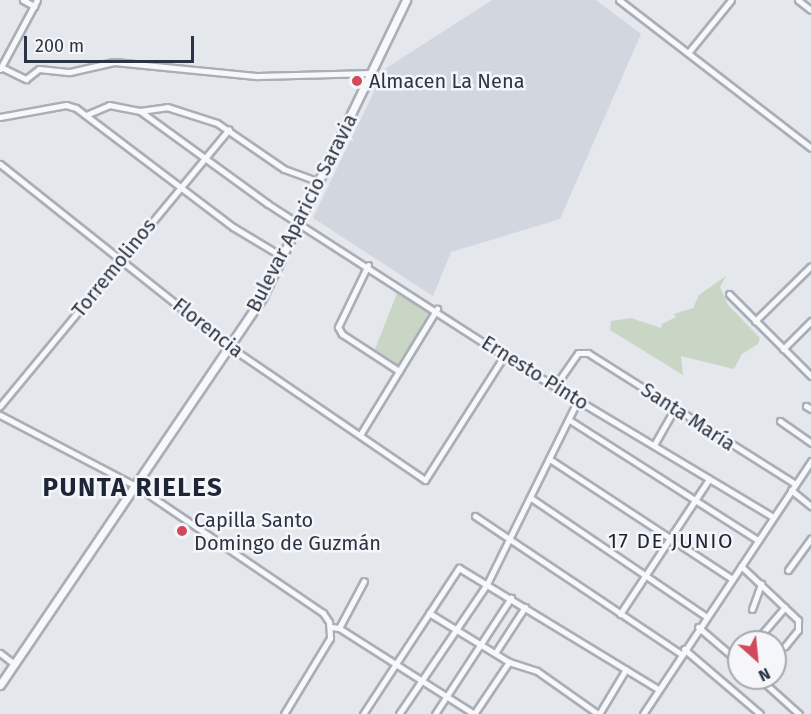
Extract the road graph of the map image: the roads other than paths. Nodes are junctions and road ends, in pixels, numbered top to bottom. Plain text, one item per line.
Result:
1 (23, 0) edge
2 (406, 0) edge
3 (619, 0) edge
4 (731, 0) edge
5 (798, 0) edge
6 (36, 3) edge
7 (811, 10) edge
8 (688, 53) junction
9 (1, 68) edge
10 (372, 73) junction
11 (140, 111) junction
12 (86, 115) junction
13 (0, 117) edge
14 (229, 129) junction
15 (811, 148) edge
16 (206, 157) junction
17 (0, 164) edge
18 (320, 182) junction
19 (180, 188) junction
20 (300, 224) junction
21 (283, 257) junction
22 (121, 260) junction
23 (368, 265) junction
24 (811, 266) edge
25 (729, 294) dead end
26 (437, 309) junction
27 (755, 321) junction
28 (811, 321) edge
29 (230, 347) junction
30 (783, 349) junction
31 (504, 356) junction
32 (399, 371) junction
33 (811, 376) edge
34 (555, 386) junction
35 (578, 400) junction
36 (0, 406) edge
37 (675, 408) junction
38 (0, 415) edge
39 (571, 421) junction
40 (780, 421) dead end
41 (360, 435) junction
42 (811, 443) edge
43 (654, 445) junction
44 (551, 460) junction
45 (811, 461) edge
46 (709, 479) junction
47 (135, 486) junction
48 (793, 487) junction
49 (531, 498) junction
50 (695, 501) junction
51 (811, 506) edge
52 (475, 516) dead end
53 (773, 517) junction
54 (811, 538) edge
55 (510, 539) junction
56 (671, 539) junction
57 (758, 540) junction
58 (741, 566) junction
59 (788, 570) dead end
60 (647, 576) junction
61 (732, 579) junction
62 (364, 581) dead end
63 (487, 584) junction
64 (761, 584) junction
65 (511, 598) junction
66 (525, 607) junction
67 (785, 607) junction
68 (752, 609) dead end
69 (429, 614) junction
70 (620, 614) junction
71 (705, 616) junction
72 (331, 627) junction
73 (698, 627) junction
74 (339, 628) junction
75 (456, 630) junction
76 (765, 630) edge
77 (787, 643) edge
78 (481, 645) junction
79 (682, 651) junction
80 (727, 652) edge
81 (0, 653) edge
82 (495, 653) junction
83 (509, 662) junction
84 (14, 664) junction
85 (397, 664) junction
86 (626, 669) junction
87 (422, 680) junction
88 (0, 685) edge
89 (658, 689) junction
90 (772, 690) edge
91 (447, 696) junction
92 (284, 714) edge
93 (363, 714) edge
94 (399, 714) edge
95 (435, 714) edge
96 (474, 714) edge
97 (598, 714) edge
98 (643, 714) edge
99 (760, 714) edge
100 (799, 714) edge

1 - 6 street
2 - 10 street, Bulevar Aparicio Saravia
3 - 8 street
4 - 8 street
5 - 7 street
6 - 9 street
8 - 15 street
9 - 10 street
10 - 18 street, Bulevar Aparicio Saravia
11 - 12 street
11 - 14 street
11 - 16 street, Ernesto Pinto
12 - 13 street
12 - 19 street
14 - 16 street, Torremolinos
14 - 18 street
16 - 19 street, Torremolinos
16 - 20 street, Ernesto Pinto
17 - 22 street, Florencia
18 - 20 street, Bulevar Aparicio Saravia
19 - 21 street
19 - 22 street, Torremolinos
20 - 21 street, Bulevar Aparicio Saravia
20 - 23 street, Ernesto Pinto
21 - 29 street, Bulevar Aparicio Saravia
22 - 29 street, Florencia
22 - 36 street, Torremolinos
23 - 26 street, Ernesto Pinto
23 - 32 street
24 - 27 street
25 - 27 street
26 - 31 street, Ernesto Pinto
26 - 32 street
27 - 30 street
28 - 30 street
29 - 41 street, Florencia
29 - 47 street, Bulevar Aparicio Saravia
30 - 33 street
31 - 34 street, Ernesto Pinto
31 - 41 street, Florencia
32 - 41 street
34 - 35 street, Ernesto Pinto
34 - 37 street, Santa María
35 - 39 street
35 - 43 street, Ernesto Pinto
37 - 43 street
37 - 48 street, Santa María
38 - 47 street
39 - 44 street
39 - 50 street
40 - 42 street
43 - 46 street, Ernesto Pinto
44 - 49 street
44 - 56 street
45 - 48 street
46 - 50 street
46 - 53 street, Ernesto Pinto
47 - 72 street
47 - 84 street, Bulevar Aparicio Saravia
48 - 51 street, Santa María
48 - 53 street
49 - 55 street
49 - 60 street
50 - 56 street
50 - 57 street
52 - 55 street
53 - 57 street
54 - 59 street
55 - 63 street
55 - 70 street
56 - 60 street
56 - 61 street
57 - 58 street
58 - 61 street
58 - 64 street
60 - 70 street
60 - 71 street
61 - 71 street
62 - 74 street
63 - 65 street
63 - 69 street
63 - 75 street
64 - 67 street
64 - 68 street
65 - 66 street
65 - 78 street
66 - 82 street
66 - 86 street
67 - 76 street
67 - 77 street
69 - 75 street
69 - 85 street
70 - 79 street
71 - 73 street
72 - 74 street
72 - 92 street
73 - 79 street
73 - 80 street
74 - 85 street
75 - 78 street
75 - 87 street
78 - 82 street
78 - 91 street
79 - 89 street
79 - 99 street
81 - 84 street
82 - 83 street
83 - 96 street
83 - 97 street
84 - 88 street, Bulevar Aparicio Saravia
85 - 87 street
85 - 93 street
86 - 89 street
86 - 97 street
87 - 91 street
87 - 94 street
89 - 98 street
90 - 100 street
91 - 95 street
91 - 96 street

